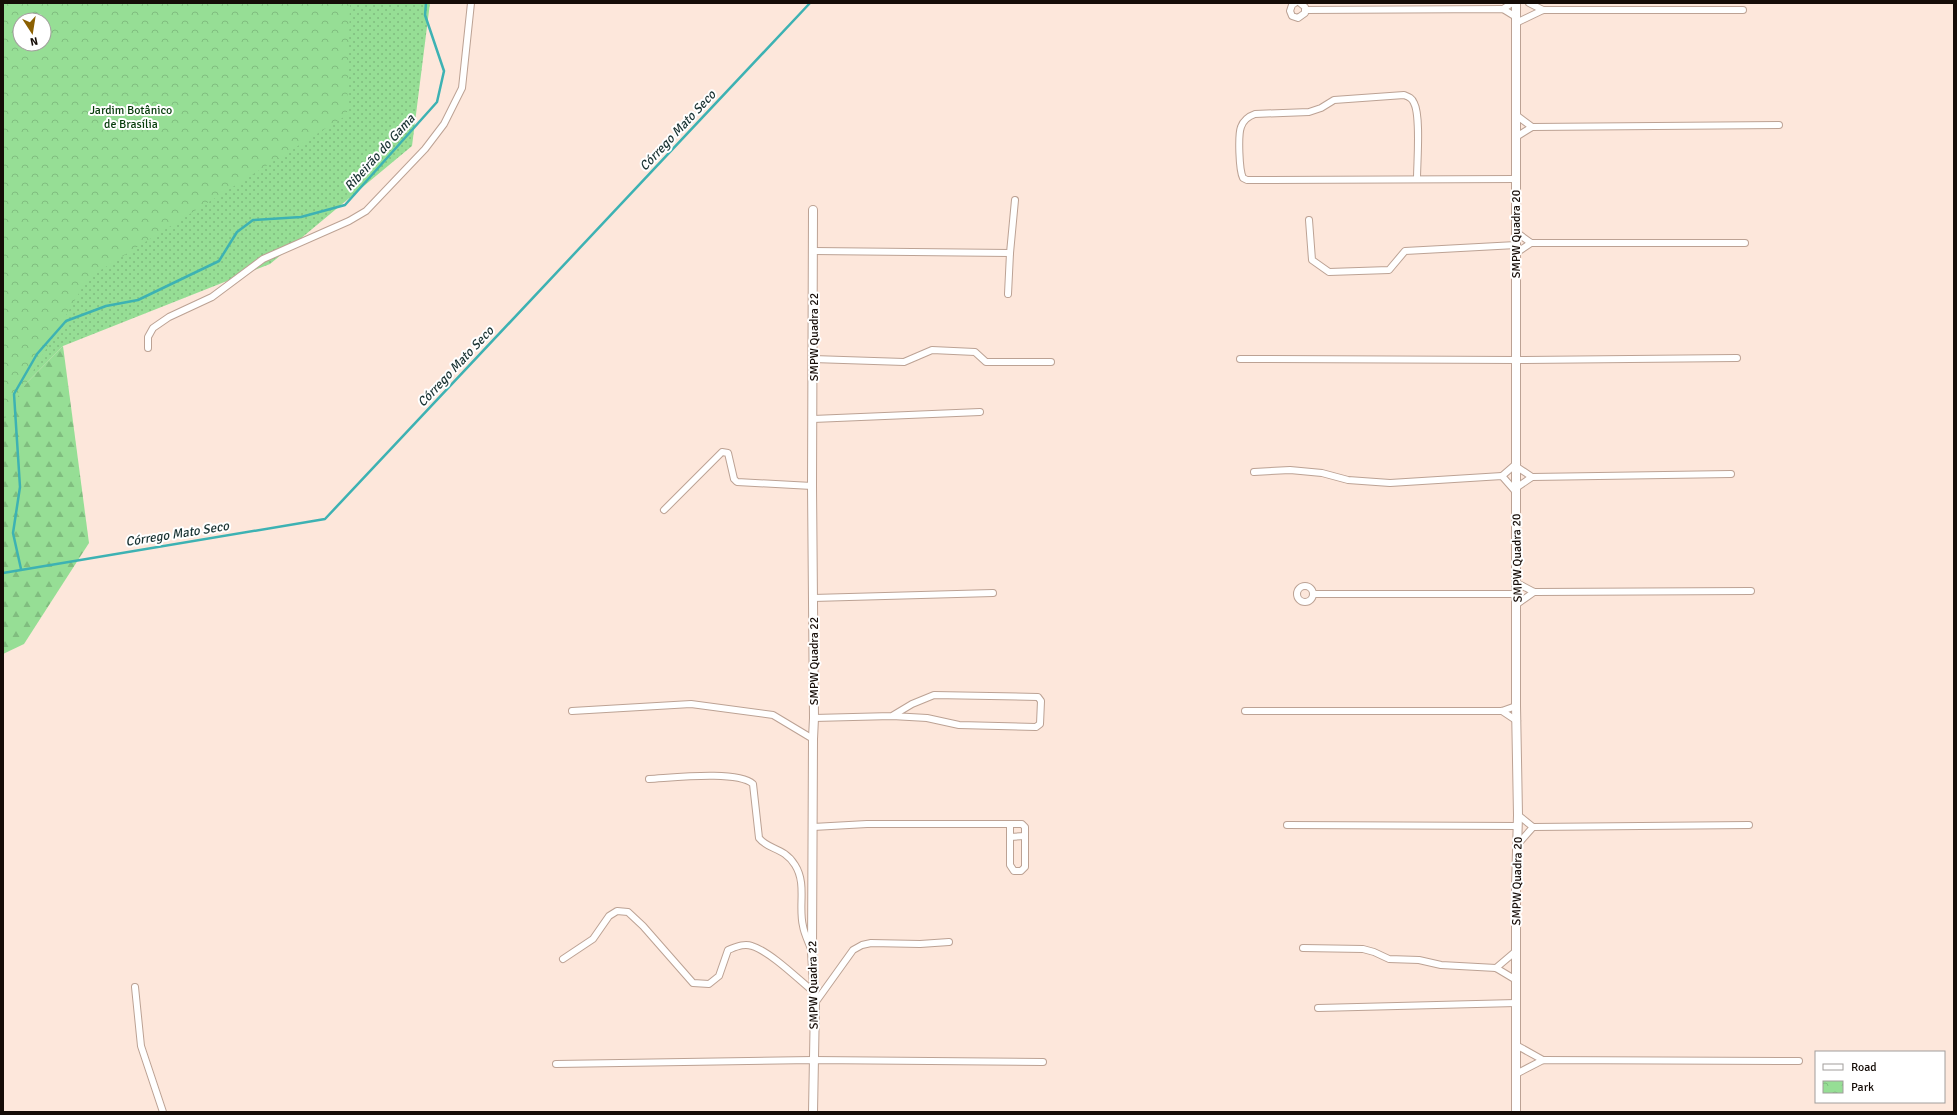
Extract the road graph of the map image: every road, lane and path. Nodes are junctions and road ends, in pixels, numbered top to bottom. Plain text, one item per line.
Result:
1 (471, 3) edge
2 (1295, 3) edge
3 (1300, 3) edge
4 (1512, 3) edge
5 (1516, 3) edge
6 (1529, 3) edge
7 (1502, 9) junction
8 (1305, 10) junction
9 (1543, 10) junction
10 (1743, 10) dead end
11 (1528, 17) junction
12 (1516, 20) junction
13 (1516, 115) junction
14 (1779, 125) dead end
15 (1532, 127) junction
16 (1516, 137) junction
17 (1417, 179) junction
18 (1516, 179) junction
19 (1015, 200) dead end
20 (813, 210) dead end
21 (1309, 220) dead end
22 (1516, 232) junction
23 (1531, 243) junction
24 (1745, 243) dead end
25 (1516, 249) junction
26 (814, 251) junction
27 (1010, 252) junction
28 (1008, 294) dead end
29 (148, 348) dead end
30 (1738, 358) dead end
31 (814, 359) junction
32 (1240, 359) dead end
33 (1516, 360) junction
34 (1051, 362) dead end
35 (980, 412) dead end
36 (813, 418) junction
37 (1517, 465) junction
38 (1254, 472) dead end
39 (1731, 474) dead end
40 (1502, 476) junction
41 (1532, 477) junction
42 (812, 486) junction
43 (1516, 490) junction
44 (664, 510) dead end
45 (1517, 583) junction
46 (1751, 591) dead end
47 (1534, 592) junction
48 (993, 593) dead end
49 (1313, 594) dead end
50 (1517, 594) junction
51 (813, 598) junction
52 (1518, 604) junction
53 (1516, 706) junction
54 (572, 711) dead end
55 (1245, 711) dead end
56 (1502, 711) junction
57 (892, 716) junction
58 (814, 718) junction
59 (1517, 721) junction
60 (813, 739) junction
61 (649, 778) dead end
62 (1518, 815) junction
63 (1010, 824) junction
64 (1287, 825) dead end
65 (1749, 825) dead end
66 (1518, 826) junction
67 (813, 827) junction
68 (1533, 827) junction
69 (1010, 836) junction
70 (1025, 836) junction
71 (1518, 844) junction
72 (949, 942) dead end
73 (1303, 948) dead end
74 (1516, 951) junction
75 (812, 952) junction
76 (563, 959) dead end
77 (1496, 968) junction
78 (1516, 980) junction
79 (135, 986) dead end
80 (815, 993) junction
81 (815, 1003) junction
82 (1516, 1004) junction
83 (1318, 1008) dead end
84 (1516, 1045) junction
85 (813, 1060) junction
86 (1543, 1060) junction
87 (1799, 1061) dead end
88 (1043, 1062) dead end
89 (556, 1064) dead end
90 (1516, 1074) junction
91 (163, 1112) edge
92 (813, 1112) edge
93 (1516, 1112) edge

1 - 29 street
2 - 8 street
3 - 8 street
4 - 7 street
5 - 12 street, SMPW Quadra 20
6 - 9 street
6 - 11 street
7 - 8 street
7 - 12 street
9 - 10 street
9 - 11 street
11 - 12 street
12 - 13 street, SMPW Quadra 20
13 - 15 street
13 - 16 street, SMPW Quadra 20
14 - 15 street
15 - 16 street
16 - 18 street, SMPW Quadra 20
17 - 17 street
17 - 18 street
18 - 22 street, SMPW Quadra 20
19 - 27 street
20 - 26 street, SMPW Quadra 22
21 - 25 street
22 - 23 street
22 - 25 street, SMPW Quadra 20
23 - 24 street
23 - 25 street
25 - 33 street, SMPW Quadra 20
26 - 27 street
26 - 31 street, SMPW Quadra 22
27 - 28 street
30 - 33 street
31 - 34 street
31 - 36 street, SMPW Quadra 22
32 - 33 street
33 - 37 street, SMPW Quadra 20
35 - 36 street
36 - 42 street, SMPW Quadra 22
37 - 40 street
37 - 41 street
37 - 43 street, SMPW Quadra 20
38 - 40 street
39 - 41 street
40 - 43 street
41 - 43 street
42 - 44 street
42 - 51 street, SMPW Quadra 22
43 - 45 street, SMPW Quadra 20
45 - 47 street
45 - 50 street, SMPW Quadra 20
46 - 47 street
47 - 52 street
48 - 51 street
49 - 50 street
50 - 52 street, SMPW Quadra 20
51 - 58 street, SMPW Quadra 22
52 - 53 street, SMPW Quadra 20
53 - 56 street
53 - 59 street, SMPW Quadra 20
54 - 60 street
55 - 56 street
56 - 59 street
57 - 57 street
57 - 58 street
58 - 60 street, SMPW Quadra 22
59 - 62 street, SMPW Quadra 20
60 - 67 street, SMPW Quadra 22
61 - 75 street
62 - 66 street, SMPW Quadra 20
62 - 68 street
63 - 67 street
63 - 69 street
63 - 70 street
64 - 66 street
65 - 68 street
66 - 71 street, SMPW Quadra 20
67 - 75 street, SMPW Quadra 22
68 - 71 street
69 - 70 street
69 - 70 street
71 - 74 street, SMPW Quadra 20
72 - 81 street
73 - 77 street
74 - 77 street
74 - 78 street, SMPW Quadra 20
75 - 80 street, SMPW Quadra 22
76 - 80 street
77 - 78 street
78 - 82 street, SMPW Quadra 20
79 - 91 street
80 - 81 street, SMPW Quadra 22
81 - 85 street, SMPW Quadra 22
82 - 83 street
82 - 84 street, SMPW Quadra 20
84 - 86 street
84 - 90 street, SMPW Quadra 20
85 - 88 street
85 - 89 street
85 - 92 street, SMPW Quadra 22
86 - 87 street
86 - 90 street
90 - 93 street, SMPW Quadra 20

